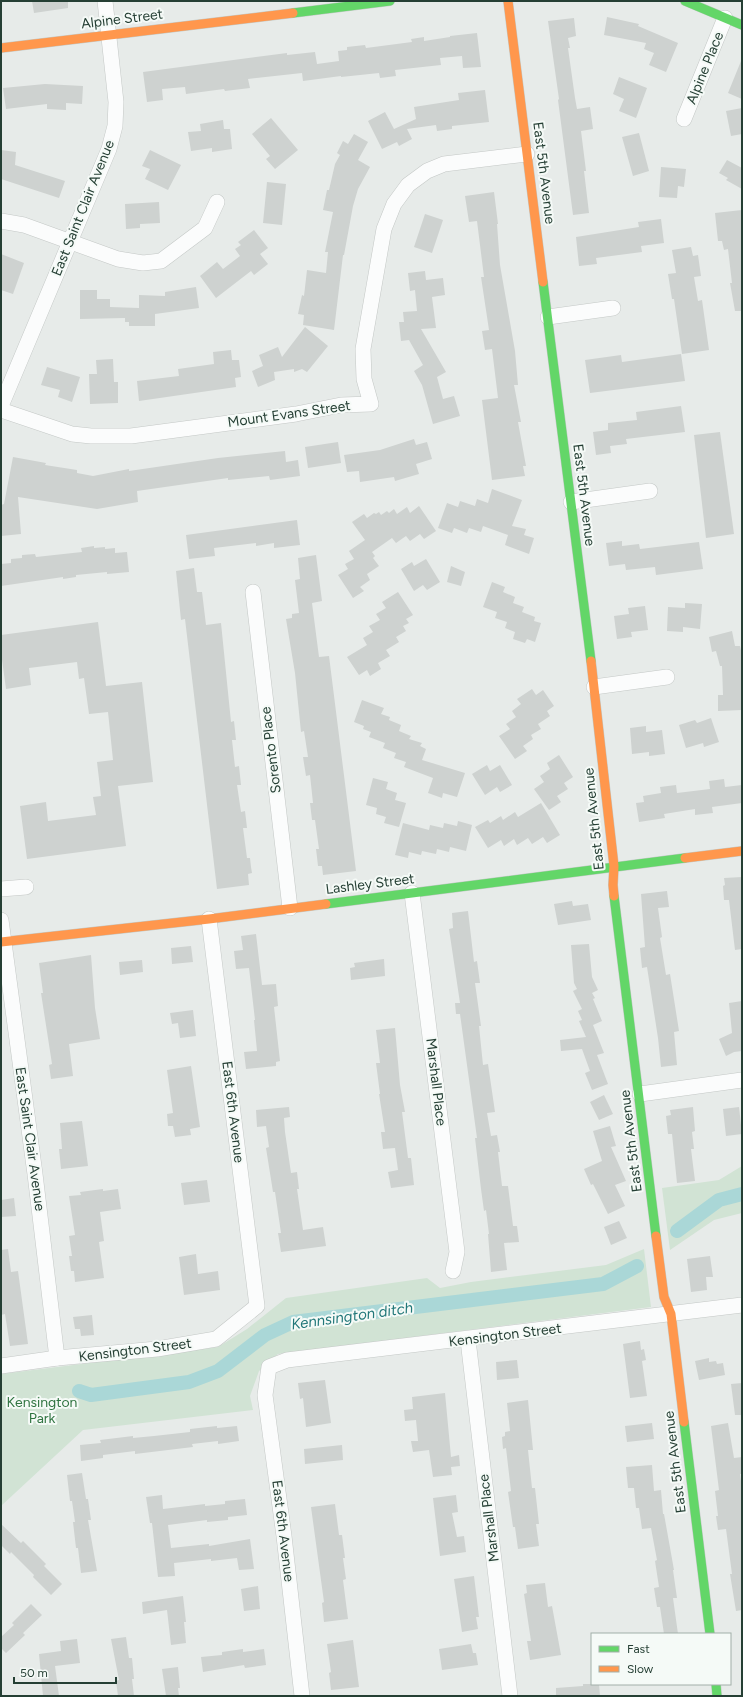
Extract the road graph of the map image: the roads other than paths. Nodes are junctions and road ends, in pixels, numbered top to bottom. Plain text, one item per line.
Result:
1 (105, 1) edge
2 (390, 1) edge
3 (508, 1) edge
4 (685, 1) edge
5 (725, 18) junction
6 (742, 25) edge
7 (110, 35) junction
8 (1, 48) edge
9 (684, 119) dead end
10 (527, 154) junction
11 (217, 202) dead end
12 (1, 221) edge
13 (71, 242) junction
14 (614, 308) dead end
15 (548, 317) junction
16 (1, 406) edge
17 (1, 410) edge
18 (650, 491) dead end
19 (571, 502) junction
20 (252, 592) dead end
21 (666, 677) dead end
22 (594, 687) junction
23 (742, 851) edge
24 (614, 866) junction
25 (26, 887) dead end
26 (1, 889) edge
27 (412, 893) junction
28 (290, 908) junction
29 (209, 919) junction
30 (1, 920) edge
31 (2, 942) edge
32 (742, 1080) edge
33 (640, 1094) junction
34 (453, 1272) dead end
35 (742, 1305) edge
36 (257, 1306) joint
37 (671, 1314) junction
38 (468, 1340) junction
39 (57, 1358) junction
40 (1, 1366) edge
41 (269, 1367) joint
42 (710, 1633) edge
43 (716, 1685) edge
44 (302, 1696) edge
45 (510, 1696) edge
46 (718, 1696) edge

1 - 7 street, East Saint Clair Avenue
2 - 7 street, Alpine Street
3 - 10 street, East 5th Avenue
4 - 5 street
5 - 6 street
5 - 9 street, Alpine Place
7 - 8 street, Alpine Street
7 - 13 street, East Saint Clair Avenue
10 - 15 street, East 5th Avenue
10 - 17 street, Mount Evans Street
11 - 13 street
12 - 13 street
13 - 16 street, East Saint Clair Avenue
14 - 15 street
15 - 19 street, East 5th Avenue
18 - 19 street
19 - 22 street, East 5th Avenue
20 - 28 street, Sorento Place
21 - 22 street
22 - 24 street, East 5th Avenue
23 - 24 street, Lashley Street
24 - 27 street, Lashley Street
24 - 33 street, East 5th Avenue
25 - 26 street
27 - 28 street, Lashley Street
27 - 34 street, Marshall Place
28 - 29 street, Lashley Street
29 - 31 street, Lashley Street
29 - 36 street, East 6th Avenue
30 - 31 street, East Saint Clair Avenue
31 - 39 street, East Saint Clair Avenue
32 - 33 street
33 - 37 street, East 5th Avenue
35 - 37 street, Kensington Street
36 - 39 street, Kensington Street
37 - 38 street, Kensington Street
37 - 42 street, East 5th Avenue
38 - 41 street, Kensington Street
38 - 45 street, Marshall Place
39 - 40 street, Kensington Street
41 - 44 street, East 6th Avenue
43 - 46 street

